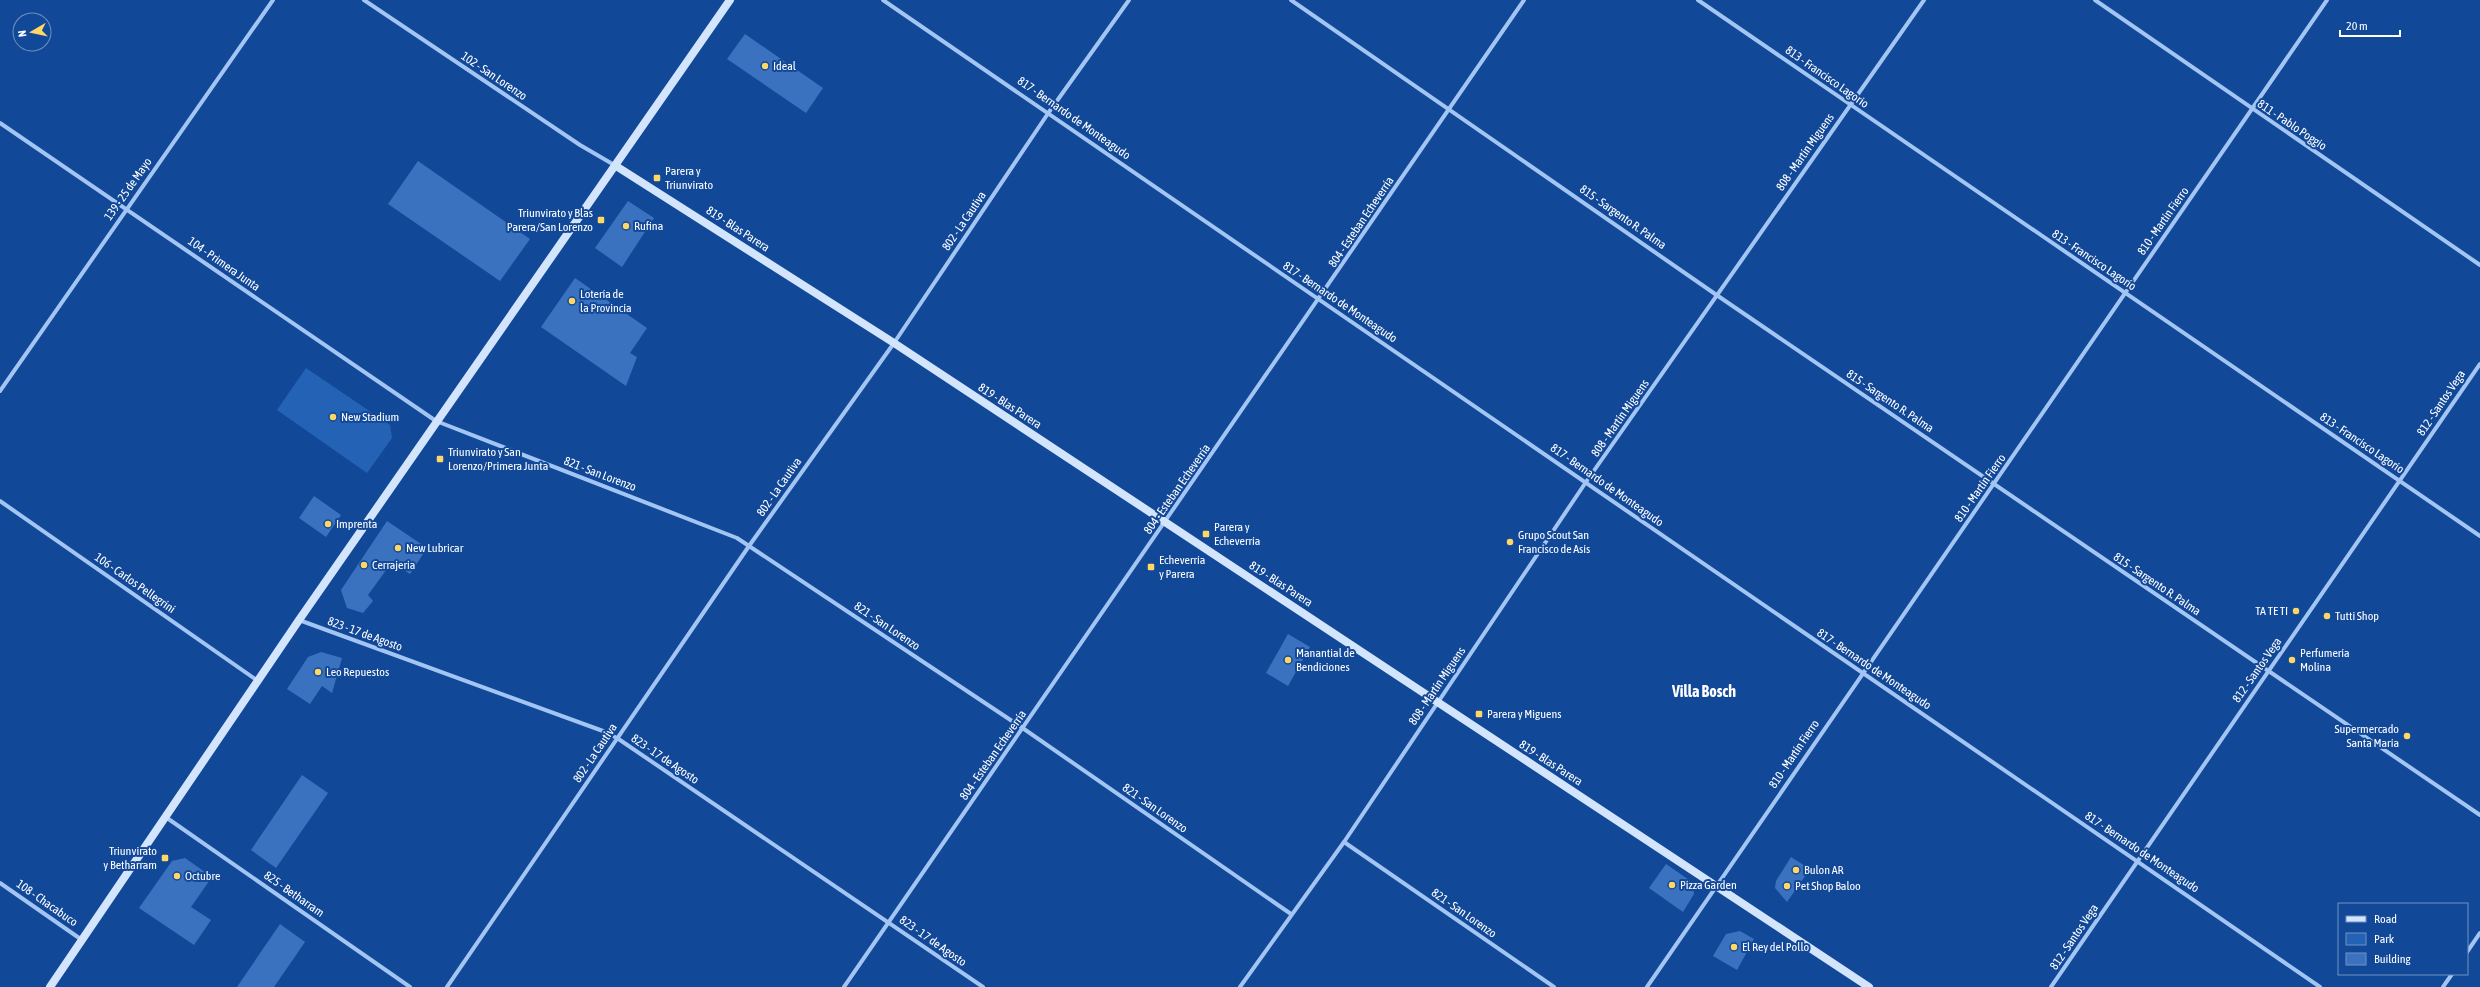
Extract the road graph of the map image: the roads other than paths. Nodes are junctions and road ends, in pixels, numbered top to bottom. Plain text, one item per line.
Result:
1 (273, 0) edge
2 (364, 0) edge
3 (730, 0) edge
4 (883, 0) edge
5 (1129, 0) edge
6 (1291, 0) edge
7 (1524, 0) edge
8 (1698, 0) edge
9 (1924, 0) edge
10 (2095, 0) edge
11 (2327, 0) edge
12 (1850, 106) junction
13 (1450, 109) junction
14 (2252, 110) junction
15 (1048, 112) junction
16 (0, 124) edge
17 (616, 166) junction
18 (126, 209) junction
19 (2480, 265) edge
20 (2125, 294) junction
21 (1718, 296) junction
22 (1319, 300) junction
23 (894, 343) junction
24 (2480, 364) edge
25 (0, 391) edge
26 (436, 421) junction
27 (2400, 481) junction
28 (1586, 482) junction
29 (1995, 484) junction
30 (0, 501) edge
31 (1166, 523) junction
32 (2480, 536) edge
33 (749, 546) junction
34 (299, 620) junction
35 (2268, 672) junction
36 (1862, 673) junction
37 (258, 681) junction
38 (1438, 702) junction
39 (1024, 729) junction
40 (617, 738) junction
41 (2480, 815) edge
42 (167, 818) junction
43 (1344, 842) junction
44 (2137, 860) junction
45 (0, 883) edge
46 (1717, 887) junction
47 (1291, 914) junction
48 (889, 922) junction
49 (2480, 933) edge
50 (82, 941) junction
51 (2468, 951) edge
52 (2451, 975) edge
53 (50, 987) edge
54 (410, 987) edge
55 (447, 987) edge
56 (844, 987) edge
57 (983, 987) edge
58 (1240, 987) edge
59 (1554, 987) edge
60 (1647, 987) edge
61 (1869, 987) edge
62 (2052, 987) edge
63 (2320, 987) edge
64 (2443, 987) edge

1 - 18 street, 139 - 25 de Mayo
2 - 17 street, 102 - San Lorenzo
3 - 17 street
4 - 15 street, 817 - Bernardo de Monteagudo
5 - 15 street, 802 - La Cautiva
6 - 13 street, 815 - Sargento R. Palma
7 - 13 street, 804 - Esteban Echeverría
8 - 12 street, 813 - Francisco Lagorio
9 - 12 street, 808 - Martín Miguens
10 - 14 street, 811 - Pablo Poggio
11 - 14 street, 810 - Martín Fierro
12 - 20 street, 813 - Francisco Lagorio
12 - 21 street, 808 - Martín Miguens
13 - 21 street, 815 - Sargento R. Palma
13 - 22 street, 804 - Esteban Echeverría
14 - 19 street, 811 - Pablo Poggio
14 - 20 street, 810 - Martín Fierro
15 - 22 street, 817 - Bernardo de Monteagudo
15 - 23 street, 802 - La Cautiva
16 - 18 street, 104 - Primera Junta
17 - 23 street, 819 - Blas Parera
17 - 26 street
18 - 25 street, 139 - 25 de Mayo
18 - 26 street, 104 - Primera Junta
20 - 27 street, 813 - Francisco Lagorio
20 - 29 street, 810 - Martín Fierro
21 - 28 street, 808 - Martín Miguens
21 - 29 street, 815 - Sargento R. Palma
22 - 28 street, 817 - Bernardo de Monteagudo
22 - 31 street, 804 - Esteban Echeverría
23 - 31 street, 819 - Blas Parera
23 - 33 street, 802 - La Cautiva
24 - 27 street, 812 - Santos Vega
26 - 33 street, 821 - San Lorenzo
26 - 34 street
27 - 32 street, 813 - Francisco Lagorio
27 - 35 street, 812 - Santos Vega
28 - 36 street, 817 - Bernardo de Monteagudo
28 - 38 street, 808 - Martín Miguens
29 - 35 street, 815 - Sargento R. Palma
29 - 36 street, 810 - Martín Fierro
30 - 37 street, 106 - Carlos Pellegrini
31 - 38 street, 819 - Blas Parera
31 - 39 street, 804 - Esteban Echeverría
33 - 39 street, 821 - San Lorenzo
33 - 40 street, 802 - La Cautiva
34 - 37 street
34 - 40 street, 823 - 17 de Agosto
35 - 41 street, 815 - Sargento R. Palma
35 - 44 street, 812 - Santos Vega
36 - 44 street, 817 - Bernardo de Monteagudo
36 - 46 street, 810 - Martín Fierro
37 - 42 street
38 - 43 street, 808 - Martín Miguens
38 - 46 street, 819 - Blas Parera
39 - 47 street, 821 - San Lorenzo
39 - 48 street, 804 - Esteban Echeverría
40 - 48 street, 823 - 17 de Agosto
40 - 55 street, 802 - La Cautiva
42 - 50 street
42 - 54 street, 825 - Betharram
43 - 47 street, 808 - Martín Miguens
43 - 59 street, 821 - San Lorenzo
44 - 62 street, 812 - Santos Vega
44 - 63 street, 817 - Bernardo de Monteagudo
45 - 50 street, 108 - Chacabuco
46 - 60 street, 810 - Martín Fierro
46 - 61 street, 819 - Blas Parera
47 - 58 street, 808 - Martín Miguens
48 - 56 street, 804 - Esteban Echeverría
48 - 57 street, 823 - 17 de Agosto
49 - 51 street
50 - 53 street
52 - 64 street

